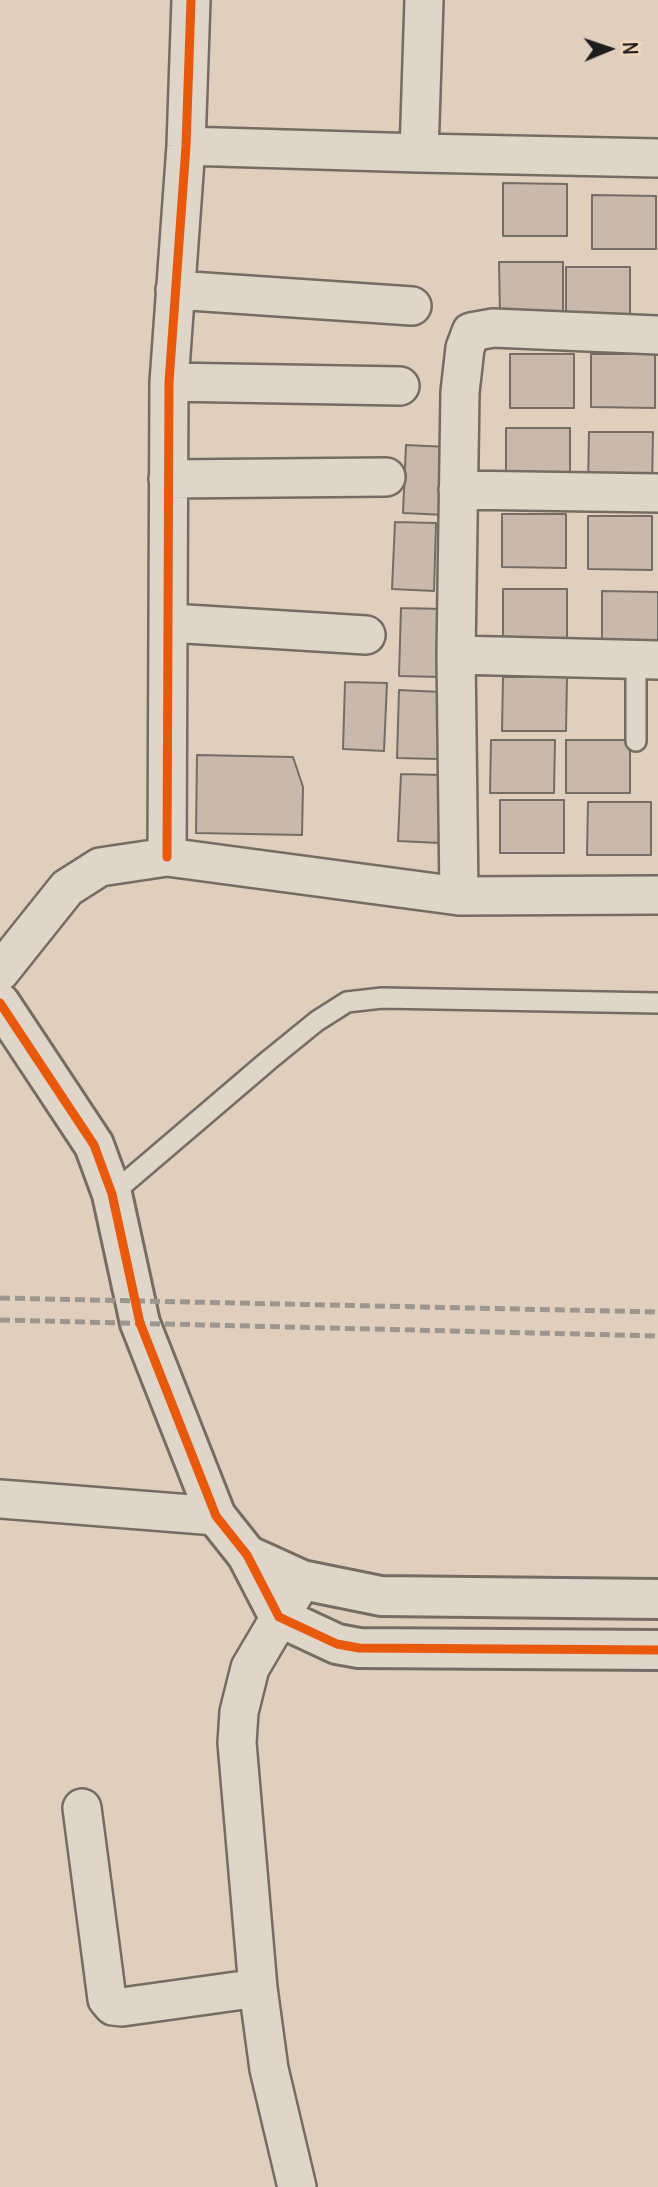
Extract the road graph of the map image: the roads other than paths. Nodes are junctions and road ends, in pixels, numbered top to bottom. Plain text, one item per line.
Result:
1 (191, 0) edge
2 (424, 0) edge
3 (186, 146) junction
4 (419, 153) junction
5 (658, 158) edge
6 (175, 290) junction
7 (412, 306) dead end
8 (658, 335) edge
9 (169, 382) junction
10 (400, 386) dead end
11 (386, 477) dead end
12 (168, 479) junction
13 (458, 490) junction
14 (658, 493) edge
15 (170, 624) junction
16 (366, 635) dead end
17 (456, 655) junction
18 (647, 660) edge
19 (636, 741) dead end
20 (167, 857) junction
21 (459, 895) junction
22 (658, 895) edge
23 (0, 972) edge
24 (0, 1003) edge
25 (658, 1003) edge
26 (112, 1194) junction
27 (0, 1499) edge
28 (216, 1516) junction
29 (247, 1555) junction
30 (302, 1580) junction
31 (658, 1599) edge
32 (279, 1617) junction
33 (658, 1650) edge
34 (82, 1808) dead end
35 (258, 1988) junction
36 (297, 2187) edge

1 - 3 street
2 - 4 street
3 - 4 street
3 - 6 street
4 - 5 street
6 - 7 street
6 - 9 street
8 - 13 street
9 - 10 street
9 - 12 street
11 - 12 street
12 - 15 street
13 - 14 street
13 - 17 street
15 - 16 street
15 - 20 street
17 - 18 street
17 - 21 street
18 - 19 lane
20 - 21 street
20 - 23 street
21 - 22 street
24 - 26 street
25 - 26 lane
26 - 28 street
27 - 28 street
28 - 29 street
29 - 30 street
29 - 32 street
30 - 31 street
30 - 32 street
32 - 33 street
32 - 35 street
34 - 35 street
35 - 36 street

